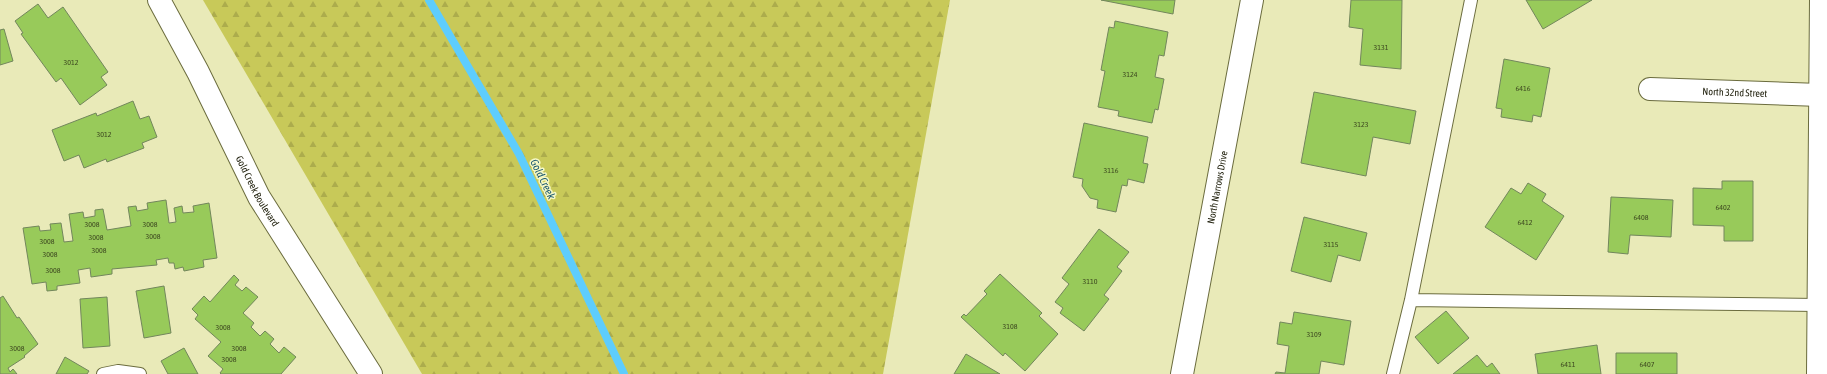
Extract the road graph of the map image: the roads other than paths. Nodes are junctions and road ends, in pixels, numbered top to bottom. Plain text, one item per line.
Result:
1 (159, 0) edge
2 (1252, 0) edge
3 (1471, 0) edge
4 (1821, 0) edge
5 (1650, 89) dead end
6 (1820, 95) junction
7 (1411, 300) junction
8 (1818, 305) junction
9 (103, 374) edge
10 (140, 374) edge
11 (371, 374) edge
12 (1182, 374) edge
13 (1393, 374) edge
14 (1818, 374) edge

1 - 11 street, Gold Creek Boulevard
2 - 12 street, North Narrows Drive
3 - 7 lane
4 - 6 street
5 - 6 street, North 32nd Street
6 - 8 street
7 - 8 lane
7 - 13 lane
8 - 14 street
9 - 10 lane

